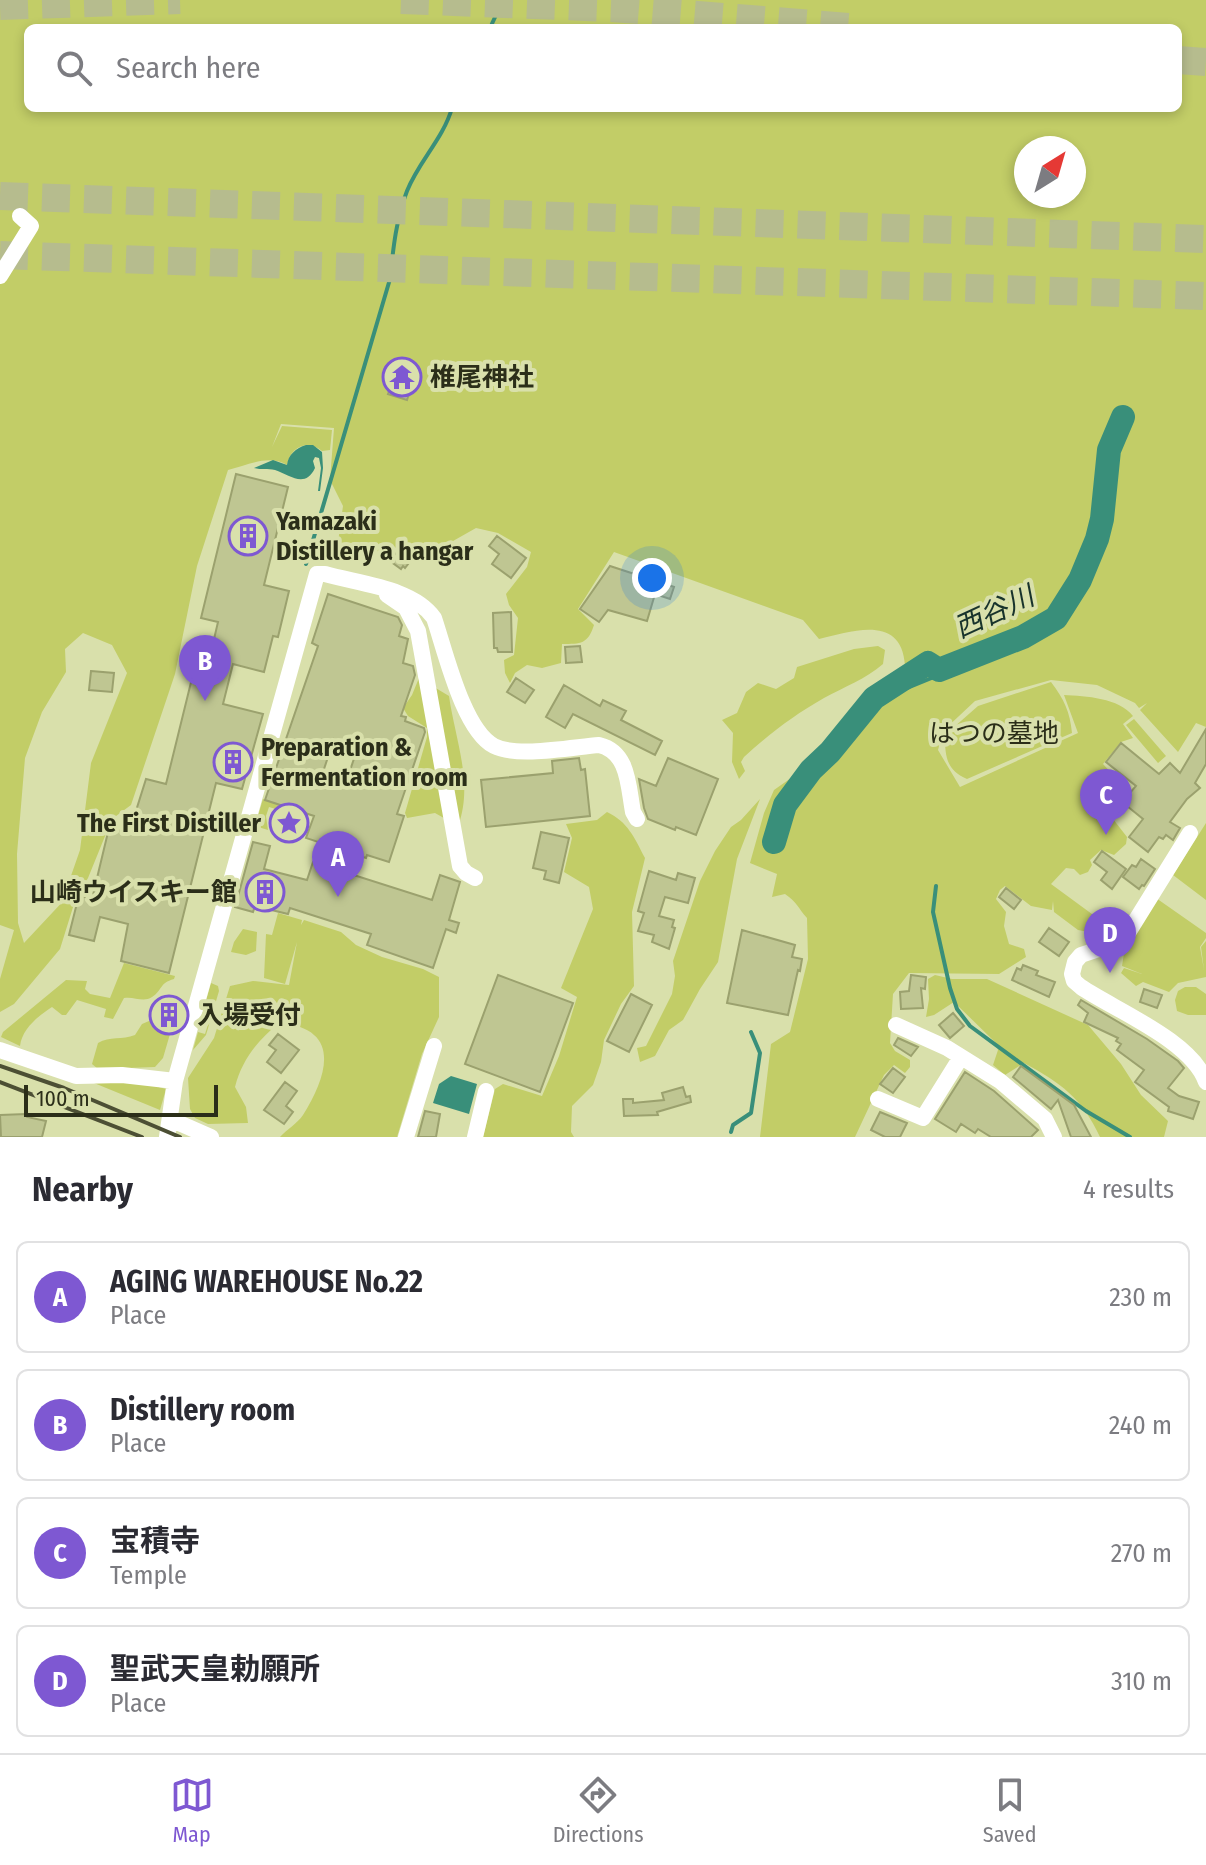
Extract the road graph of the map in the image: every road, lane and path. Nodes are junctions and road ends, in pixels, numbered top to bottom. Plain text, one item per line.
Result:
1 (20, 216) dead end
2 (0, 276) edge
3 (371, 587) junction
4 (637, 819) dead end
5 (1190, 833) dead end
6 (475, 878) dead end
7 (896, 1025) dead end
8 (434, 1046) dead end
9 (0, 1050) edge
10 (961, 1057) junction
11 (175, 1081) junction
12 (1206, 1082) edge
13 (486, 1091) dead end
14 (878, 1099) dead end
15 (170, 1119) junction
16 (167, 1137) edge
17 (211, 1137) edge
18 (406, 1137) edge
19 (475, 1137) edge
20 (1054, 1137) edge

1 - 2 street
3 - 4 street
3 - 6 street
3 - 11 street
5 - 12 street
7 - 10 street
8 - 18 street
9 - 11 street
10 - 14 street
10 - 20 street
11 - 15 street
13 - 19 street
15 - 16 street
15 - 17 street

